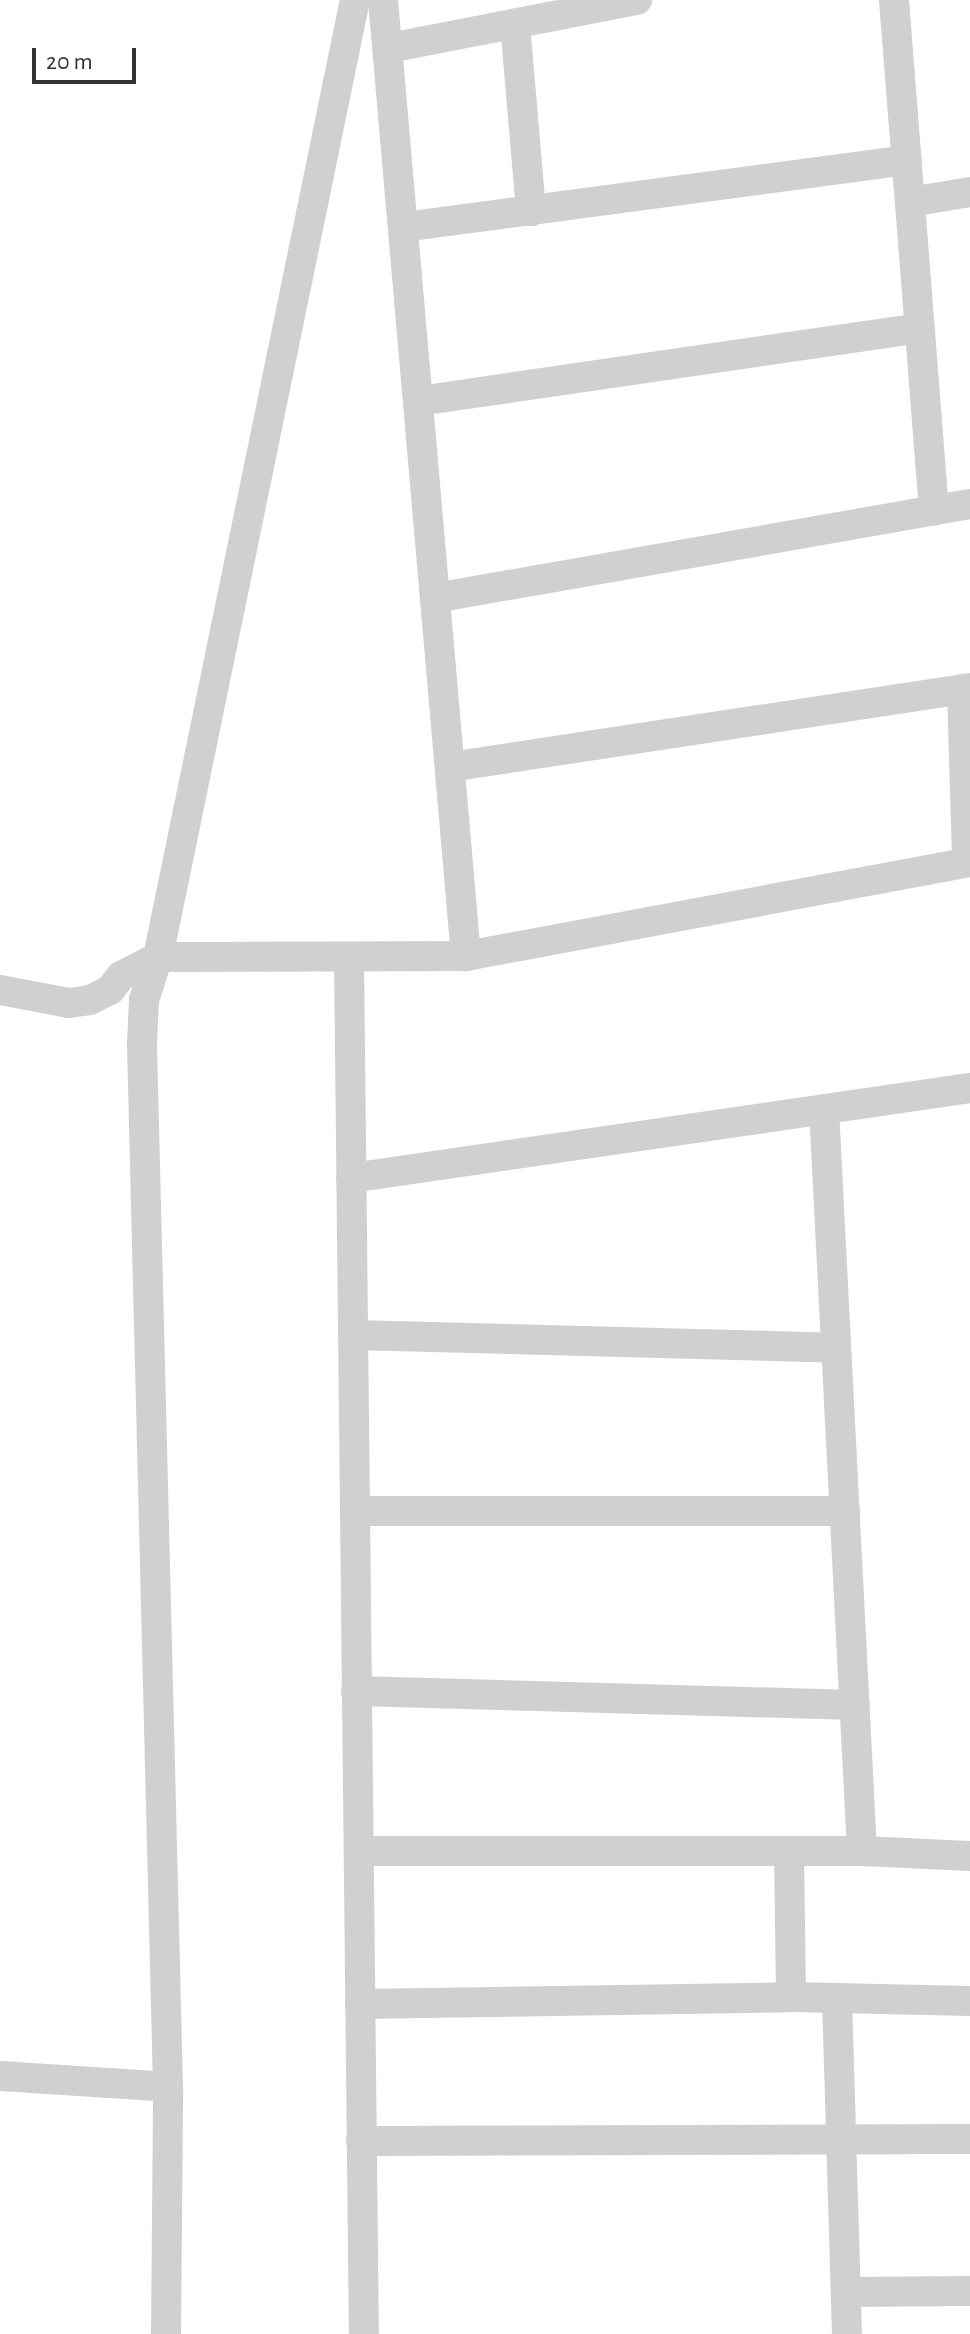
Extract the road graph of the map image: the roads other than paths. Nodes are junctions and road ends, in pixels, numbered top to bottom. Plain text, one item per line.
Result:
1 (355, 0) edge
2 (383, 0) edge
3 (637, 0) edge
4 (894, 0) edge
5 (515, 24) junction
6 (389, 48) junction
7 (907, 160) junction
8 (970, 192) edge
9 (910, 202) junction
10 (531, 211) junction
11 (404, 227) junction
12 (920, 328) junction
13 (419, 401) junction
14 (970, 504) edge
15 (934, 510) junction
16 (435, 598) junction
17 (966, 688) edge
18 (450, 767) junction
19 (969, 862) edge
20 (466, 956) junction
21 (158, 957) junction
22 (349, 957) junction
23 (0, 990) edge
24 (970, 1088) edge
25 (824, 1109) junction
26 (351, 1178) junction
27 (353, 1335) junction
28 (836, 1348) junction
29 (356, 1511) junction
30 (845, 1511) junction
31 (356, 1691) junction
32 (855, 1705) junction
33 (359, 1851) junction
34 (789, 1851) junction
35 (862, 1851) junction
36 (970, 1856) edge
37 (791, 1997) junction
38 (837, 1998) junction
39 (970, 2001) edge
40 (360, 2004) junction
41 (0, 2076) edge
42 (168, 2087) junction
43 (970, 2139) edge
44 (361, 2141) junction
45 (841, 2142) junction
46 (970, 2291) edge
47 (846, 2292) junction
48 (166, 2334) edge
49 (364, 2334) edge
50 (847, 2334) edge

1 - 21 street
2 - 6 street
3 - 5 street
4 - 7 street
5 - 6 street
5 - 10 street
6 - 11 street
7 - 9 street
7 - 10 street
8 - 9 street
9 - 12 street
10 - 11 street
11 - 13 street
12 - 13 street
12 - 15 street
13 - 16 street
14 - 15 street
15 - 16 street
16 - 18 street
17 - 18 street
17 - 19 street
18 - 20 street
19 - 20 street
20 - 22 street
21 - 22 street
21 - 23 street
21 - 42 street
22 - 26 street
24 - 25 street
25 - 26 street
25 - 28 street
26 - 27 street
27 - 28 street
27 - 29 street
28 - 30 street
29 - 30 street
29 - 31 street
30 - 32 street
31 - 32 street
31 - 33 street
32 - 35 street
33 - 34 street
33 - 40 street
34 - 35 street
34 - 37 street
35 - 36 street
37 - 38 street
37 - 40 street
38 - 39 street
38 - 45 street
40 - 44 street
41 - 42 street
42 - 48 street
43 - 45 street
44 - 45 street
44 - 49 street
45 - 47 street
46 - 47 street
47 - 50 street

